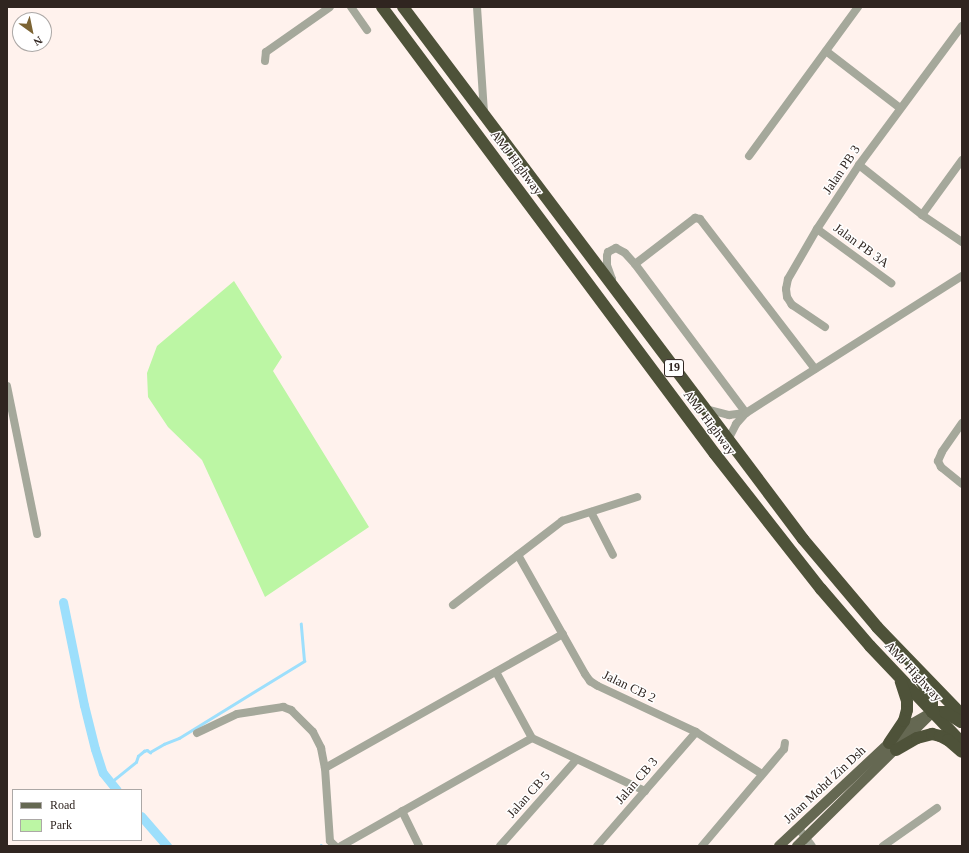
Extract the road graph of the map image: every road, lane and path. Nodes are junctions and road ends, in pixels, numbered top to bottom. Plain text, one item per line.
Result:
1 (330, 7) edge
2 (351, 7) edge
3 (382, 7) edge
4 (403, 7) edge
5 (477, 7) edge
6 (858, 7) edge
7 (962, 26) edge
8 (367, 30) dead end
9 (826, 51) junction
10 (266, 61) dead end
11 (900, 108) junction
12 (484, 116) junction
13 (749, 156) dead end
14 (962, 160) edge
15 (859, 165) junction
16 (922, 215) junction
17 (817, 228) junction
18 (962, 242) edge
19 (635, 264) junction
20 (962, 276) edge
21 (611, 282) junction
22 (891, 284) dead end
23 (825, 327) dead end
24 (815, 369) junction
25 (7, 386) edge
26 (705, 409) junction
27 (746, 413) junction
28 (962, 424) edge
29 (728, 440) junction
30 (962, 484) edge
31 (637, 497) dead end
32 (591, 512) junction
33 (38, 534) dead end
34 (518, 555) junction
35 (613, 555) dead end
36 (844, 589) junction
37 (453, 605) dead end
38 (563, 634) junction
39 (496, 672) junction
40 (899, 677) junction
41 (932, 712) junction
42 (962, 715) edge
43 (962, 723) edge
44 (696, 732) junction
45 (197, 733) dead end
46 (532, 738) junction
47 (785, 743) dead end
48 (962, 743) edge
49 (893, 746) junction
50 (962, 752) edge
51 (576, 760) junction
52 (325, 768) junction
53 (762, 774) junction
54 (645, 791) junction
55 (937, 808) dead end
56 (402, 811) junction
57 (799, 828) junction
58 (809, 842) edge
59 (335, 846) edge
60 (341, 846) edge
61 (419, 846) edge
62 (500, 846) edge
63 (597, 846) edge
64 (702, 846) edge
65 (779, 846) edge
66 (797, 846) edge
67 (883, 846) edge

1 - 10 street
2 - 8 street
3 - 40 highway, AMJ Highway / 19
4 - 12 highway, AMJ Highway / 19
5 - 12 street
6 - 9 street
7 - 11 street, Jalan PB 3
9 - 11 street
9 - 13 street
11 - 15 street, Jalan PB 3
12 - 21 highway, AMJ Highway / 19
14 - 16 street
15 - 16 street
15 - 17 street, Jalan PB 3
16 - 18 street
17 - 22 street, Jalan PB 3A
17 - 23 street, Jalan PB 3
19 - 21 street
19 - 24 street
19 - 27 street
20 - 24 street
21 - 26 highway, AMJ Highway / 19
24 - 27 street
25 - 33 street
26 - 27 street
26 - 29 highway, AMJ Highway / 19
27 - 29 street
28 - 30 street
29 - 36 highway, AMJ Highway / 19
31 - 32 street
32 - 34 street
32 - 35 street
34 - 37 street
34 - 38 street, Jalan CB 2
36 - 41 highway
36 - 42 highway, AMJ Highway / 19
38 - 39 street
38 - 44 street, Jalan CB 2
39 - 46 street
39 - 52 street
40 - 41 highway, AMJ Highway / 19
40 - 49 highway
41 - 43 highway
41 - 48 highway, AMJ Highway / 19
41 - 49 main road
44 - 53 street, Jalan CB 2
44 - 54 street, Jalan CB 3
45 - 52 street
46 - 51 street
46 - 56 street
47 - 53 street
49 - 50 highway
49 - 57 main road, Jalan Mohd Zin Dsh
49 - 58 main road, Jalan Mohd Zin Dsh
51 - 54 street
51 - 62 street, Jalan CB 5
52 - 59 street
53 - 64 street
54 - 63 street, Jalan CB 3
55 - 67 street
56 - 60 street
56 - 61 street
57 - 58 street
57 - 65 main road, Jalan Mohd Zin Dsh
58 - 66 main road, Jalan Mohd Zin Dsh

